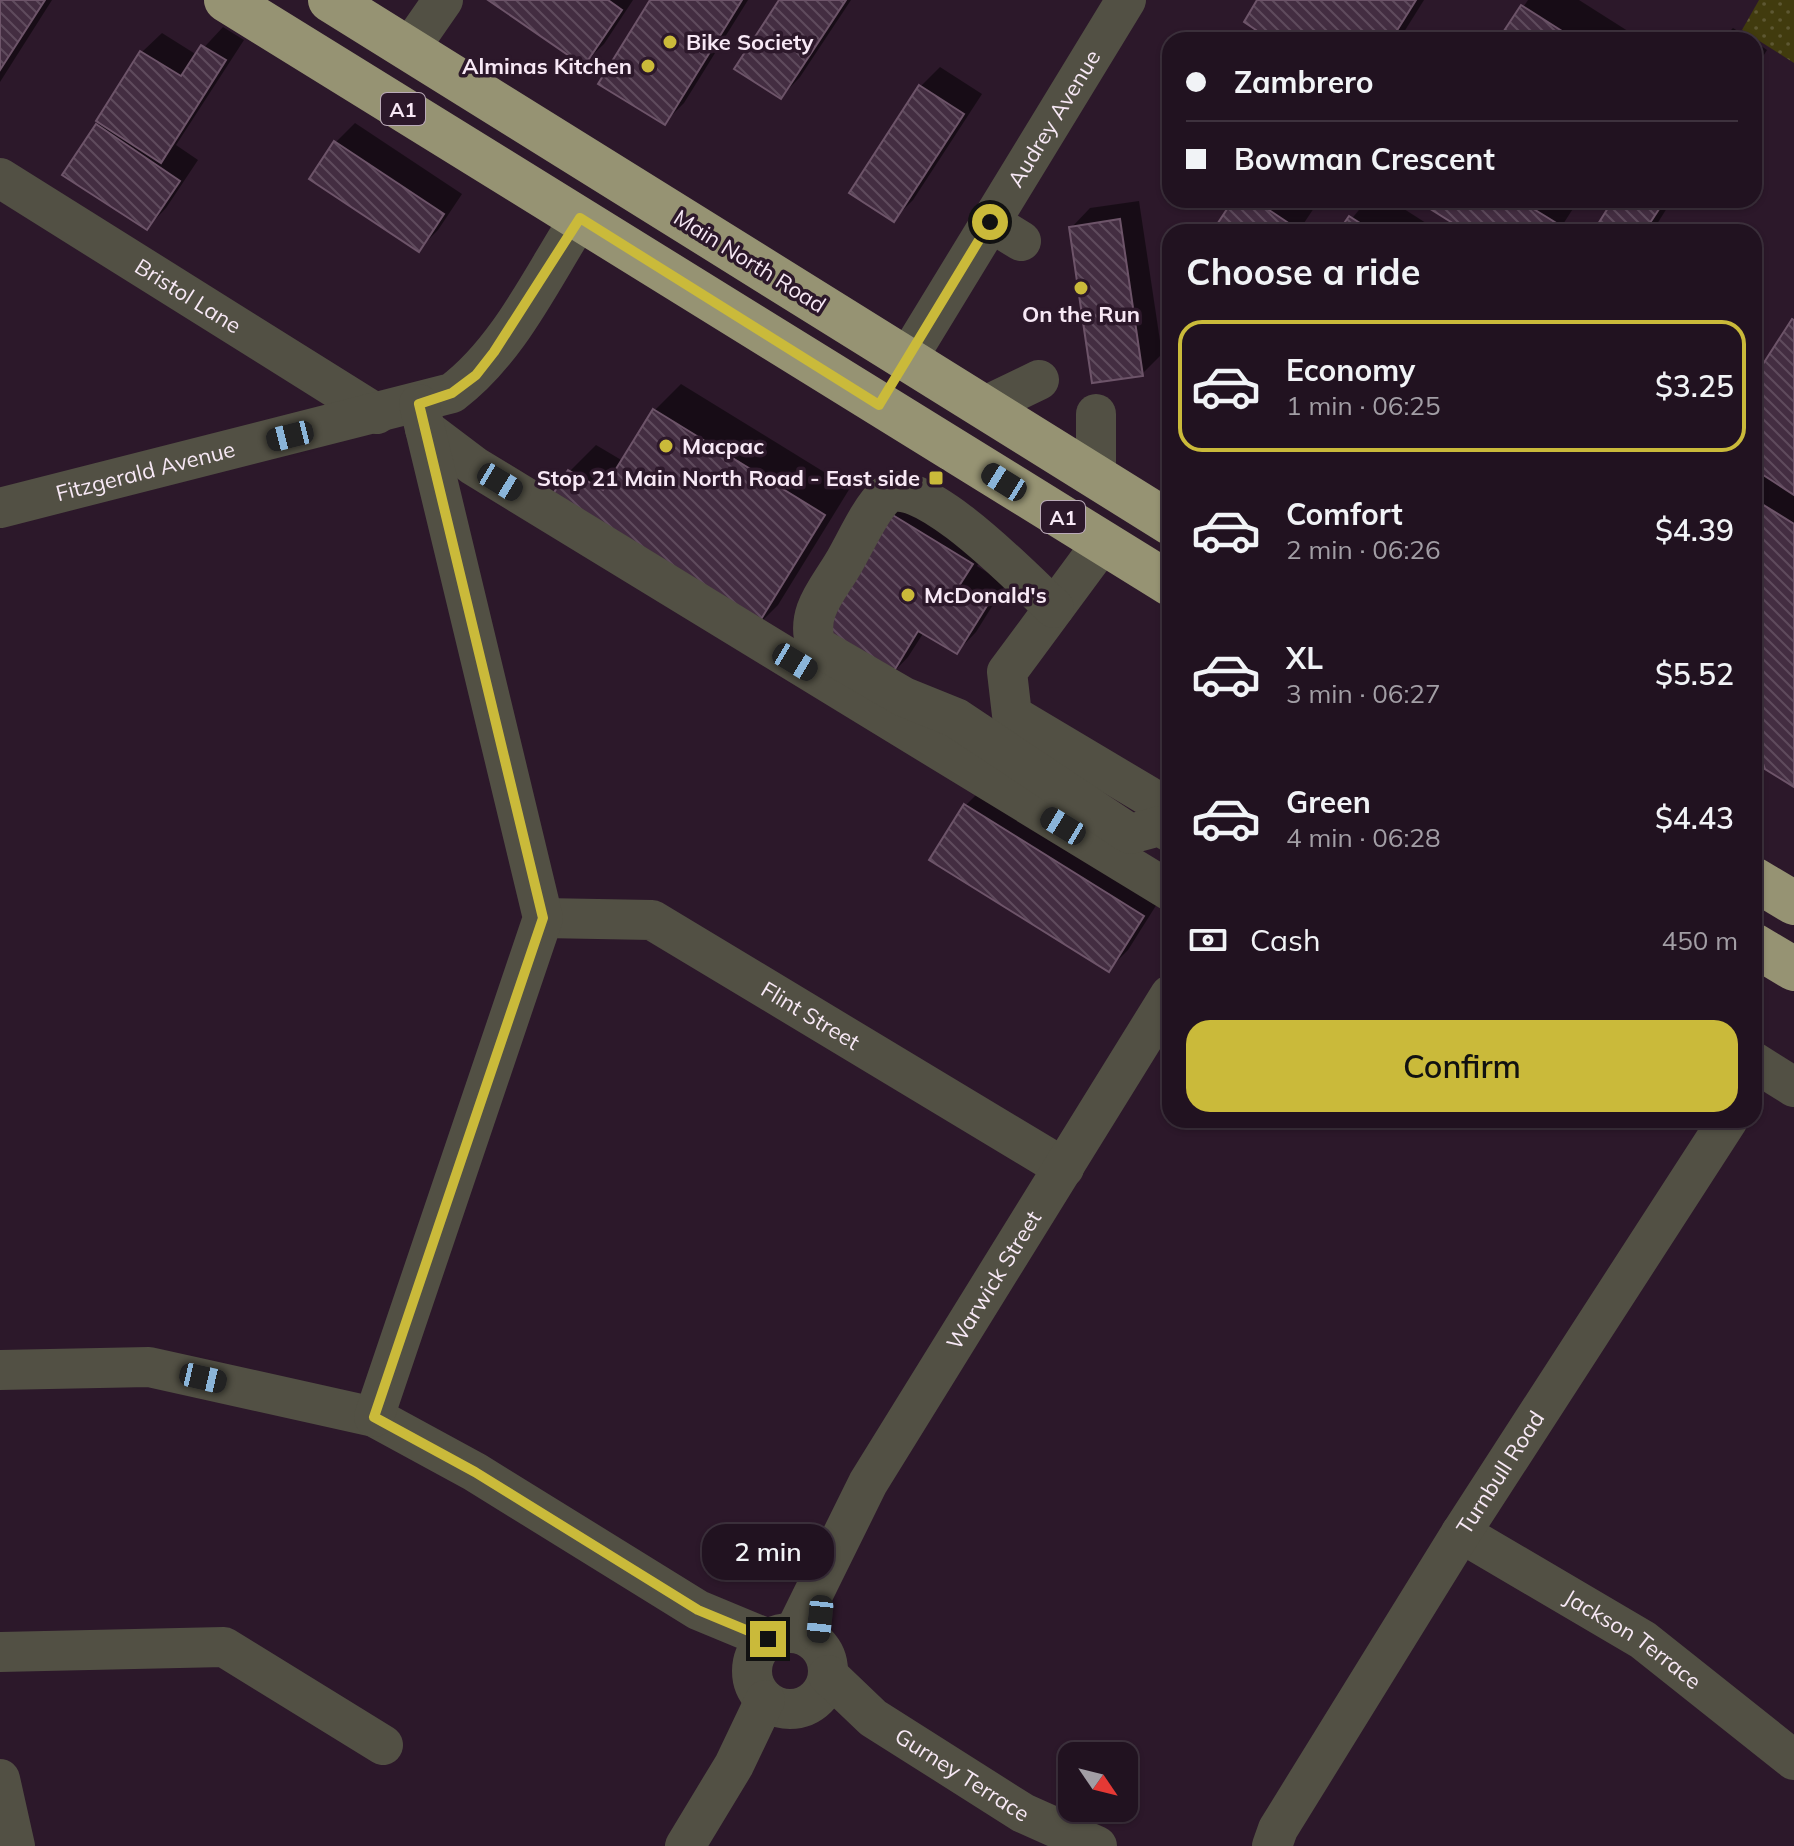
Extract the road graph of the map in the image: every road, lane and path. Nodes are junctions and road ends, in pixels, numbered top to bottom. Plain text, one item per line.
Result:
1 (226, 0) edge
2 (330, 0) edge
3 (443, 0) edge
4 (1126, 0) edge
5 (409, 49) junction
6 (608, 172) junction
7 (0, 178) edge
8 (580, 218) junction
9 (907, 359) junction
10 (1039, 380) dead end
11 (879, 405) junction
12 (983, 407) junction
13 (377, 414) junction
14 (1096, 414) dead end
15 (422, 416) junction
16 (1096, 477) junction
17 (0, 508) edge
18 (1162, 518) edge
19 (1103, 542) junction
20 (1162, 579) edge
21 (1054, 608) junction
22 (1162, 819) edge
23 (1162, 823) edge
24 (1762, 884) edge
25 (1162, 886) edge
26 (1794, 903) edge
27 (543, 918) junction
28 (1762, 950) edge
29 (1794, 969) edge
30 (1162, 1008) edge
31 (1723, 1128) edge
32 (1064, 1168) junction
33 (8, 1374) edge
34 (374, 1417) junction
35 (1461, 1533) junction
36 (0, 1652) edge
37 (791, 1670) junction
38 (383, 1745) dead end
39 (1794, 1760) edge
40 (0, 1779) edge
41 (1271, 1840) edge
42 (15, 1846) edge
43 (685, 1846) edge
44 (1097, 1846) edge

1 - 8 highway, A1
2 - 5 highway, Main North Road / A1
3 - 5 street
4 - 9 street, Audrey Avenue
5 - 6 highway, Main North Road / A1
6 - 8 highway
6 - 9 highway, Main North Road / A1
7 - 13 street, Bristol Lane
8 - 11 highway, A1
8 - 15 street, Fitzgerald Avenue
9 - 11 highway
9 - 12 highway, Main North Road / A1
10 - 12 street
11 - 19 highway, A1
12 - 16 highway, Main North Road / A1
13 - 15 street, Fitzgerald Avenue
13 - 17 street, Fitzgerald Avenue
14 - 16 street
15 - 25 street
15 - 27 street
16 - 18 highway, Main North Road / A1
19 - 20 highway, A1
19 - 21 street
21 - 22 street
21 - 23 street
24 - 26 highway
27 - 32 street, Flint Street
27 - 34 street
28 - 29 highway
30 - 32 street, Warwick Street
31 - 35 street, Turnbull Road
32 - 37 street, Warwick Street
33 - 34 street, Gurney Terrace
34 - 37 street, Gurney Terrace
35 - 39 street, Jackson Terrace
35 - 41 street, Turnbull Road
36 - 38 street
37 - 43 street, Warwick Street
37 - 44 street, Gurney Terrace
40 - 42 street

